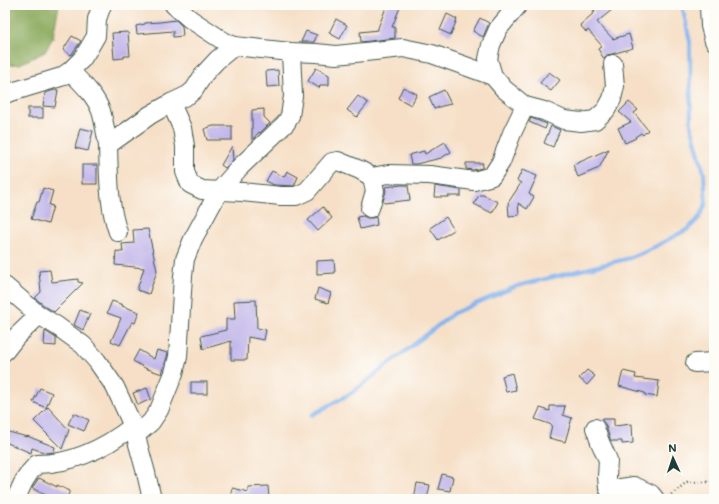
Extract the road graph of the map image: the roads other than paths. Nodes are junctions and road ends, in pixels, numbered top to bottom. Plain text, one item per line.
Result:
1 (102, 5) edge
2 (174, 5) edge
3 (518, 5) edge
4 (709, 5) edge
5 (714, 41) edge
6 (234, 46) junction
7 (291, 52) junction
8 (613, 64) dead end
9 (70, 71) junction
10 (493, 76) junction
11 (5, 94) edge
12 (171, 103) junction
13 (525, 106) junction
14 (108, 145) junction
15 (372, 176) junction
16 (219, 191) junction
17 (370, 208) dead end
18 (118, 232) dead end
19 (5, 286) edge
20 (39, 315) junction
21 (5, 350) edge
22 (714, 362) edge
23 (695, 363) dead end
24 (595, 428) dead end
25 (135, 430) junction
26 (16, 499) edge
27 (152, 499) edge
28 (655, 499) edge

1 - 9 street
2 - 6 street
3 - 10 street
4 - 5 street
6 - 7 street
6 - 12 street
7 - 10 street
7 - 16 street
8 - 13 street
9 - 11 street
9 - 14 street
10 - 13 street
12 - 14 street
12 - 16 street
13 - 15 street
14 - 18 street
15 - 16 street
15 - 17 street
16 - 25 street
19 - 20 street
20 - 21 street
20 - 25 street
22 - 23 street
24 - 28 street
25 - 26 street
25 - 27 street

